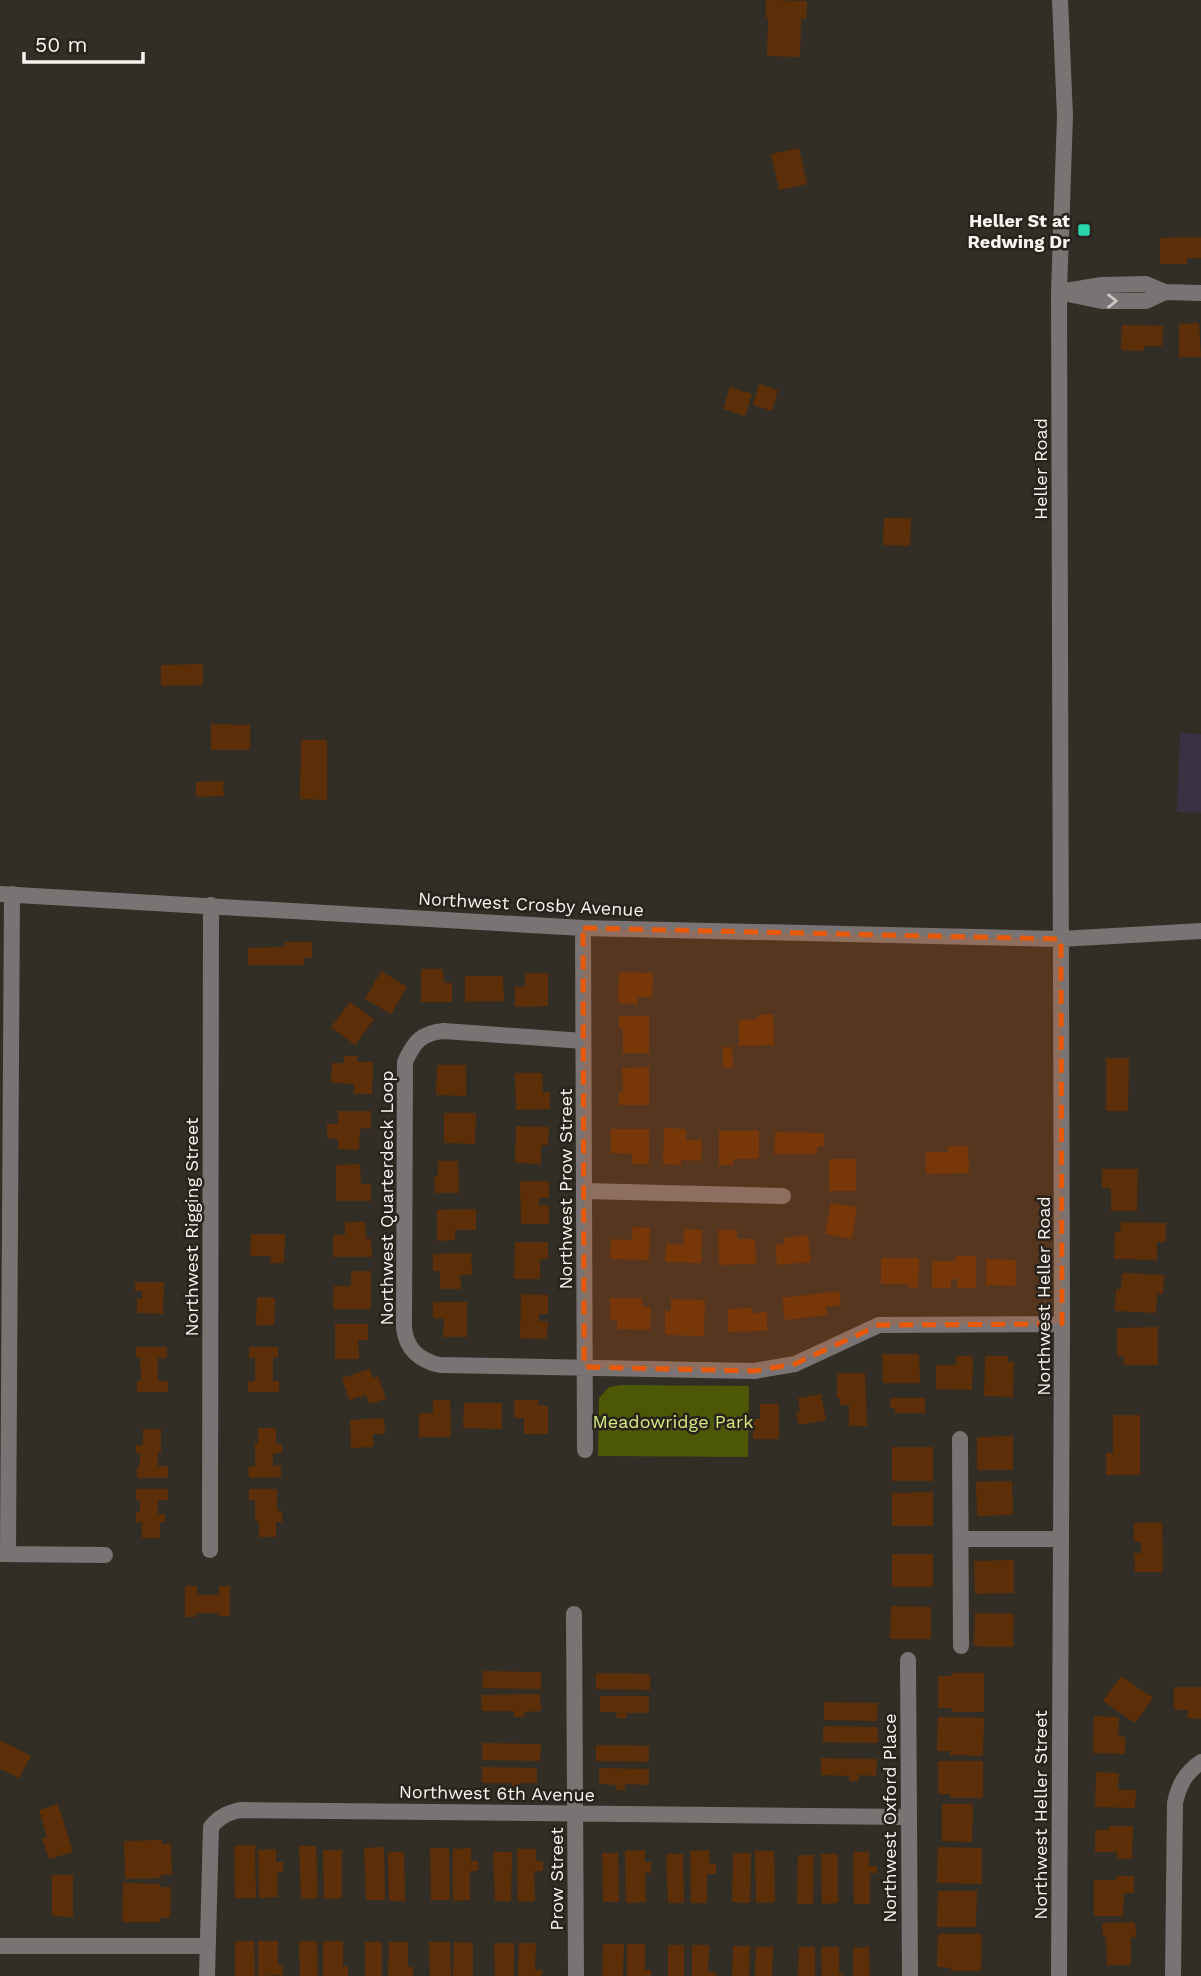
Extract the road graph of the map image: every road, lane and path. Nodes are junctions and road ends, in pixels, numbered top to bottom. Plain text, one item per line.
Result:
1 (1060, 0) edge
2 (1059, 292) junction
3 (1201, 293) edge
4 (6, 894) edge
5 (211, 905) junction
6 (583, 928) junction
7 (1201, 931) edge
8 (1061, 939) junction
9 (583, 1041) junction
10 (586, 1191) junction
11 (783, 1196) dead end
12 (1062, 1324) junction
13 (584, 1367) junction
14 (960, 1439) dead end
15 (585, 1450) dead end
16 (961, 1539) junction
17 (1061, 1539) junction
18 (210, 1550) dead end
19 (4, 1554) edge
20 (105, 1555) dead end
21 (574, 1614) dead end
22 (961, 1646) dead end
23 (1060, 1654) joint
24 (908, 1660) dead end
25 (1201, 1762) edge
26 (575, 1814) junction
27 (909, 1817) junction
28 (0, 1946) edge
29 (208, 1946) junction
30 (207, 1976) edge
31 (576, 1976) edge
32 (910, 1976) edge
33 (1059, 1976) edge
34 (1173, 1976) edge

1 - 2 street, Heller Road
2 - 3 street
2 - 8 street, Heller Road
4 - 5 street, Northwest Crosby Avenue
4 - 19 street
5 - 6 street, Northwest Crosby Avenue
5 - 18 street, Northwest Rigging Street
6 - 8 street, Northwest Crosby Avenue
6 - 9 street, Northwest Prow Street
7 - 8 street, Northwest Crosby Avenue
8 - 12 street, Northwest Heller Road
9 - 10 street, Northwest Prow Street
9 - 13 street, Northwest Quarterdeck Loop
10 - 11 street
10 - 13 street, Northwest Prow Street
12 - 13 street, Northwest Quarterdeck Loop
12 - 17 street, Northwest Heller Road
13 - 15 street, Northwest Prow Street
14 - 16 street
16 - 17 street
16 - 22 street
17 - 23 street, Northwest Heller Road
19 - 20 street
21 - 26 street, Prow Street
23 - 33 street, Northwest Heller Street
24 - 27 street, Northwest Oxford Place
25 - 34 street
26 - 27 street, Northwest 6th Avenue
26 - 29 street, Northwest 6th Avenue
26 - 31 street, Prow Street
27 - 32 street, Northwest Oxford Place
28 - 29 street
29 - 30 street, Northwest 6th Avenue

